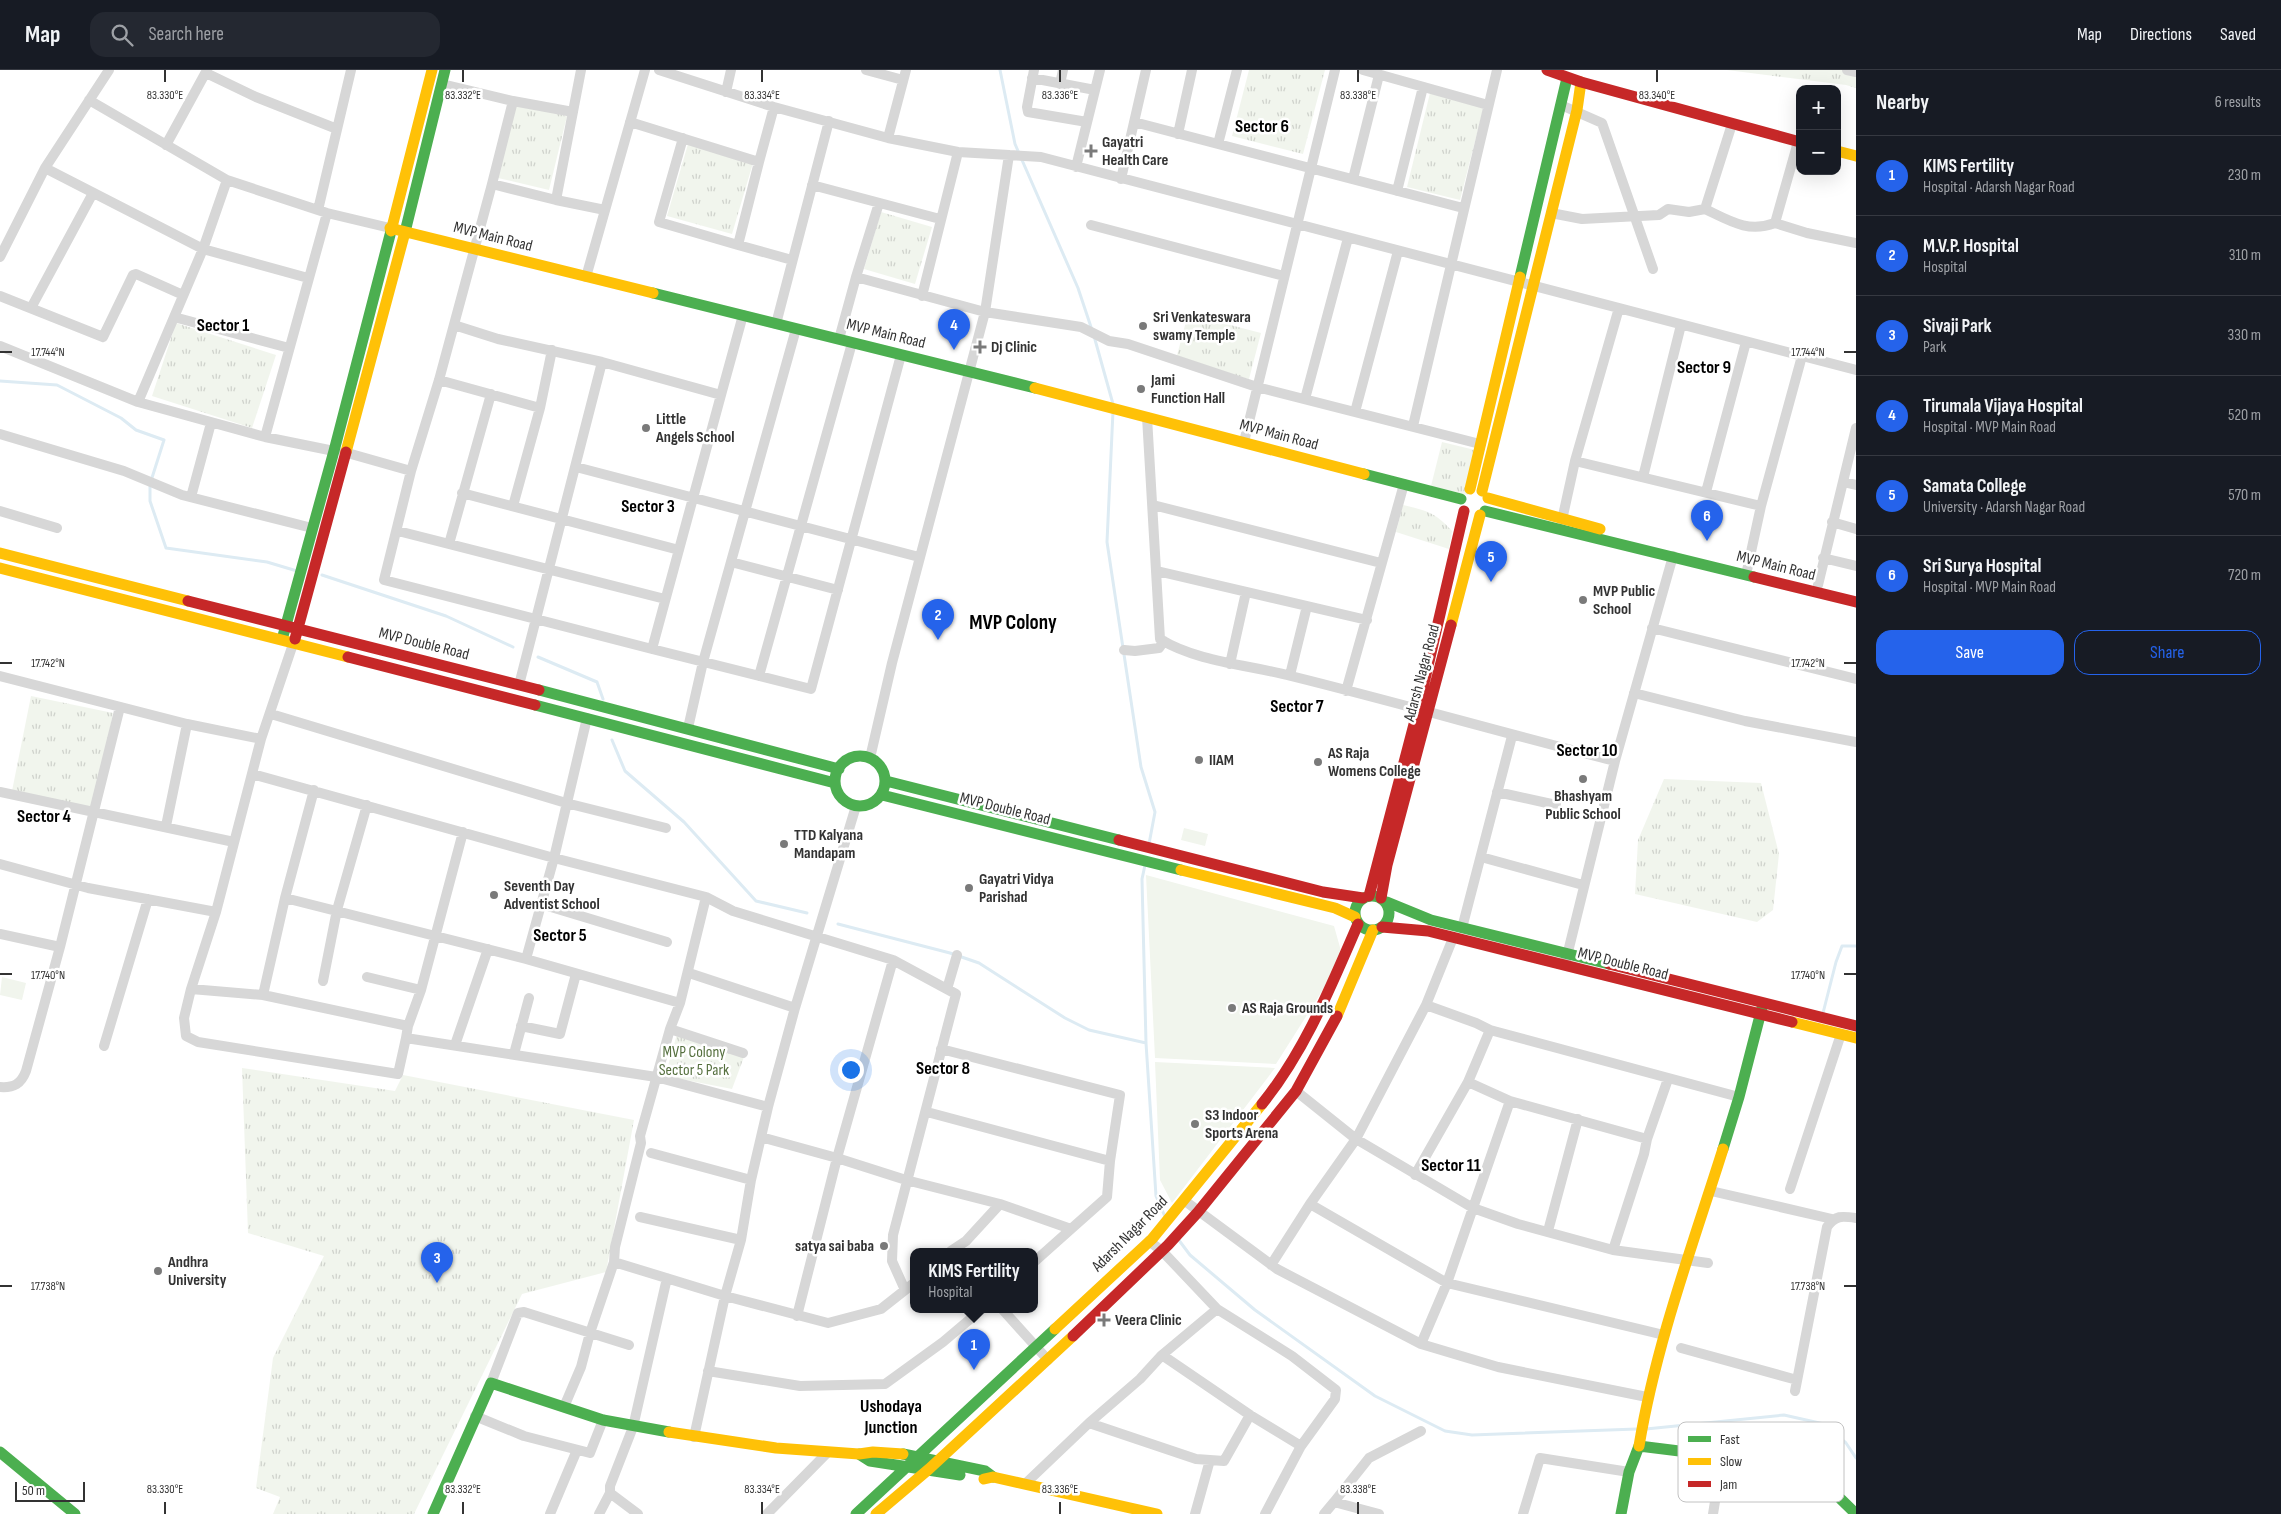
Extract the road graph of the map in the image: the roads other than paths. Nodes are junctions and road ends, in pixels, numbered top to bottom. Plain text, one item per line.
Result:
1 (109, 70) edge
2 (351, 70) edge
3 (432, 70) edge
4 (445, 70) edge
5 (581, 70) edge
6 (645, 70) edge
7 (658, 70) edge
8 (732, 70) edge
9 (866, 70) edge
10 (1063, 70) edge
11 (1100, 70) edge
12 (1146, 70) edge
13 (1192, 70) edge
14 (1237, 70) edge
15 (1335, 70) edge
16 (1363, 70) edge
17 (1496, 70) edge
18 (1547, 70) edge
19 (1847, 70) edge
20 (207, 72) edge
21 (1856, 72) edge
22 (1033, 74) edge
23 (904, 75) edge
24 (1379, 75) junction
25 (1567, 78) junction
26 (1581, 82) junction
27 (442, 84) junction
28 (1060, 84) junction
29 (1423, 87) junction
30 (1095, 90) junction
31 (726, 92) junction
32 (89, 100) junction
33 (512, 101) junction
34 (1561, 105) junction
35 (1488, 106) junction
36 (774, 108) junction
37 (1577, 110) junction
38 (573, 112) junction
39 (829, 121) junction
40 (630, 122) junction
41 (1087, 122) junction
42 (1134, 122) junction
43 (1732, 124) junction
44 (337, 130) junction
45 (1178, 134) junction
46 (683, 138) junction
47 (888, 138) junction
48 (1796, 141) edge
49 (1218, 144) junction
50 (166, 145) junction
51 (958, 152) junction
52 (1841, 152) edge
53 (1796, 153) edge
54 (1012, 155) junction
55 (1856, 156) edge
56 (758, 162) junction
57 (1076, 167) junction
58 (45, 168) junction
59 (1311, 168) junction
60 (1121, 179) junction
61 (1353, 179) junction
62 (227, 180) junction
63 (492, 184) junction
64 (812, 185) junction
65 (1397, 191) junction
66 (93, 193) junction
67 (556, 200) junction
68 (879, 203) junction
69 (1463, 208) junction
70 (1706, 209) junction
71 (605, 210) junction
72 (322, 211) junction
73 (1551, 213) junction
74 (1636, 215) junction
75 (940, 219) junction
76 (1776, 223) junction
77 (1297, 224) junction
78 (1090, 225) dead end
79 (390, 228) junction
80 (405, 232) junction
81 (1348, 238) junction
82 (1856, 243) edge
83 (738, 245) junction
84 (474, 248) junction
85 (203, 249) junction
86 (1398, 251) junction
87 (0, 257) edge
88 (792, 260) junction
89 (1451, 265) junction
90 (1653, 269) dead end
91 (586, 276) junction
92 (1284, 276) junction
93 (856, 277) junction
94 (308, 278) junction
95 (1519, 282) junction
96 (1532, 286) junction
97 (183, 295) junction
98 (0, 296) edge
99 (922, 296) junction
100 (31, 308) junction
101 (1619, 308) junction
102 (985, 312) junction
103 (743, 316) junction
104 (174, 318) junction
105 (776, 324) junction
106 (454, 325) junction
107 (1681, 325) junction
108 (796, 329) junction
109 (839, 339) junction
110 (852, 342) junction
111 (1746, 342) junction
112 (0, 346) edge
113 (289, 348) junction
114 (552, 350) junction
115 (901, 355) junction
116 (1802, 356) junction
117 (602, 362) junction
118 (1856, 370) edge
119 (970, 372) junction
120 (439, 380) junction
121 (1257, 387) junction
122 (491, 394) junction
123 (721, 394) junction
124 (1306, 400) junction
125 (138, 402) junction
126 (540, 408) junction
127 (1355, 412) junction
128 (1147, 417) junction
129 (211, 423) junction
130 (1413, 426) junction
131 (1856, 428) edge
132 (0, 434) edge
133 (265, 438) junction
134 (1244, 442) junction
135 (1480, 444) junction
136 (1854, 445) edge
137 (339, 451) junction
138 (1575, 461) junction
139 (576, 467) junction
140 (411, 471) junction
141 (1643, 477) junction
142 (1842, 482) junction
143 (1404, 484) junction
144 (1856, 485) edge
145 (1470, 489) junction
146 (1706, 492) junction
147 (462, 493) junction
148 (1485, 495) junction
149 (191, 497) junction
150 (694, 498) junction
151 (1153, 504) junction
152 (1462, 505) junction
153 (512, 506) junction
154 (1761, 506) junction
155 (0, 511) edge
156 (745, 512) junction
157 (1482, 513) junction
158 (562, 519) junction
159 (1562, 520) junction
160 (1832, 522) junction
161 (802, 526) junction
162 (57, 528) dead end
163 (312, 528) junction
164 (1856, 529) edge
165 (398, 530) junction
166 (851, 540) junction
167 (449, 544) junction
168 (680, 550) junction
169 (0, 553) edge
170 (1672, 556) junction
171 (920, 557) junction
172 (1823, 558) junction
173 (731, 562) junction
174 (1381, 563) junction
175 (1856, 566) edge
176 (0, 568) edge
177 (549, 570) junction
178 (1157, 571) junction
179 (1747, 571) junction
180 (787, 577) junction
181 (104, 580) junction
182 (1818, 585) junction
183 (838, 590) junction
184 (1246, 592) junction
185 (101, 594) junction
186 (1856, 594) edge
187 (665, 599) junction
188 (1856, 602) edge
189 (201, 604) junction
190 (1307, 606) junction
191 (536, 618) junction
192 (197, 619) junction
193 (1367, 620) junction
194 (291, 627) junction
195 (1652, 628) junction
196 (281, 641) junction
197 (1164, 641) junction
198 (293, 644) junction
199 (652, 649) junction
200 (1124, 650) dead end
201 (703, 662) junction
202 (1230, 664) junction
203 (1290, 675) junction
204 (0, 676) edge
205 (759, 676) junction
206 (1856, 679) edge
207 (519, 685) junction
208 (1346, 690) junction
209 (1634, 693) junction
210 (591, 704) junction
211 (120, 707) junction
212 (1424, 711) junction
213 (271, 714) junction
214 (587, 718) junction
215 (187, 724) junction
216 (688, 728) junction
217 (1512, 736) junction
218 (261, 739) junction
219 (683, 742) junction
220 (1856, 742) edge
221 (870, 758) junction
222 (1615, 761) junction
223 (839, 769) junction
224 (252, 774) junction
225 (886, 781) junction
226 (835, 783) junction
227 (314, 790) junction
228 (0, 792) edge
229 (1497, 792) junction
230 (882, 795) junction
231 (938, 795) junction
232 (566, 803) junction
233 (367, 805) junction
234 (1556, 805) dead end
235 (856, 806) junction
236 (934, 809) junction
237 (92, 811) junction
238 (166, 826) junction
239 (666, 828) dead end
240 (463, 832) junction
241 (1107, 836) junction
242 (234, 842) junction
243 (1104, 850) junction
244 (1481, 857) junction
245 (554, 858) junction
246 (0, 864) edge
247 (1218, 865) junction
248 (1215, 878) junction
249 (75, 883) junction
250 (1583, 885) junction
251 (706, 897) junction
252 (1366, 897) junction
253 (148, 898) junction
254 (285, 898) junction
255 (1386, 902) junction
256 (541, 904) junction
257 (337, 910) junction
258 (216, 912) junction
259 (1357, 921) junction
260 (1462, 928) junction
261 (1378, 929) junction
262 (0, 934) edge
263 (435, 936) junction
264 (817, 937) junction
265 (1453, 938) junction
266 (667, 942) dead end
267 (60, 947) junction
268 (488, 949) junction
269 (958, 955) dead end
270 (526, 959) junction
271 (893, 960) junction
272 (1565, 960) junction
273 (689, 973) junction
274 (576, 974) junction
275 (367, 977) dead end
276 (322, 981) dead end
277 (191, 989) junction
278 (947, 989) junction
279 (421, 990) junction
280 (263, 995) junction
281 (529, 998) dead end
282 (680, 1003) junction
283 (1426, 1005) junction
284 (796, 1008) junction
285 (1761, 1009) junction
286 (408, 1026) junction
287 (522, 1026) junction
288 (1856, 1026) edge
289 (670, 1029) junction
290 (1490, 1030) junction
291 (1841, 1034) junction
292 (406, 1038) junction
293 (1856, 1038) edge
294 (454, 1045) junction
295 (104, 1046) dead end
296 (941, 1049) junction
297 (742, 1053) dead end
298 (514, 1054) junction
299 (656, 1077) junction
300 (1668, 1079) junction
301 (1468, 1082) junction
302 (0, 1087) edge
303 (1296, 1091) junction
304 (1739, 1097) junction
305 (1510, 1101) junction
306 (768, 1107) junction
307 (927, 1112) junction
308 (1578, 1119) junction
309 (761, 1136) junction
310 (1356, 1139) junction
311 (1647, 1139) junction
312 (651, 1153) dead end
313 (837, 1158) junction
314 (1110, 1161) junction
315 (1415, 1175) junction
316 (751, 1180) junction
317 (906, 1180) junction
318 (1790, 1189) dead end
319 (1711, 1190) junction
320 (1185, 1201) junction
321 (1000, 1204) junction
322 (1310, 1204) junction
323 (1473, 1208) junction
324 (1198, 1212) junction
325 (640, 1217) dead end
326 (1856, 1218) edge
327 (1832, 1219) junction
328 (1071, 1229) junction
329 (1548, 1231) junction
330 (741, 1240) junction
331 (1150, 1240) junction
332 (956, 1248) edge
333 (1165, 1248) junction
334 (1612, 1250) junction
335 (1038, 1258) edge
336 (1688, 1259) junction
337 (614, 1262) junction
338 (1708, 1263) dead end
339 (1271, 1265) junction
340 (667, 1278) junction
341 (1447, 1283) junction
342 (910, 1286) edge
343 (905, 1290) junction
344 (725, 1296) junction
345 (1217, 1309) junction
346 (977, 1313) edge
347 (1006, 1313) edge
348 (797, 1316) junction
349 (590, 1333) junction
350 (1664, 1335) junction
351 (1421, 1344) junction
352 (629, 1345) dead end
353 (1036, 1346) junction
354 (1682, 1348) dead end
355 (1162, 1355) junction
356 (1048, 1360) junction
357 (708, 1371) junction
358 (1797, 1380) junction
359 (491, 1383) junction
360 (1795, 1391) dead end
361 (1647, 1402) junction
362 (564, 1407) junction
363 (1250, 1415) junction
364 (475, 1416) junction
365 (603, 1420) junction
366 (1089, 1423) junction
367 (633, 1427) junction
368 (1421, 1431) dead end
369 (694, 1437) junction
370 (1640, 1440) junction
371 (1301, 1446) junction
372 (1678, 1448) edge
373 (577, 1450) junction
374 (0, 1452) edge
375 (827, 1453) junction
376 (859, 1454) junction
377 (918, 1457) junction
378 (938, 1460) junction
379 (1210, 1460) junction
380 (0, 1462) edge
381 (876, 1462) junction
382 (908, 1466) junction
383 (929, 1469) junction
384 (1629, 1472) junction
385 (964, 1475) junction
386 (993, 1477) junction
387 (1025, 1484) junction
388 (909, 1485) junction
389 (881, 1491) junction
390 (610, 1493) junction
391 (1334, 1502) junction
392 (1844, 1502) edge
393 (1124, 1510) edge
394 (62, 1514) edge
395 (75, 1514) edge
396 (432, 1514) edge
397 (550, 1514) edge
398 (599, 1514) edge
399 (638, 1514) edge
400 (767, 1514) edge
401 (856, 1514) edge
402 (876, 1514) edge
403 (1157, 1514) edge
404 (1195, 1514) edge
405 (1265, 1514) edge
406 (1324, 1514) edge
407 (1378, 1514) edge
408 (1523, 1514) edge
409 (1621, 1514) edge
410 (1856, 1514) edge

1 - 32 street
2 - 44 street
3 - 79 street
4 - 27 street
5 - 38 street
6 - 40 street
7 - 31 street
8 - 31 street
9 - 23 street
10 - 28 street
11 - 30 street
12 - 42 street
13 - 45 street
14 - 49 street
15 - 59 street
16 - 24 street
17 - 35 street
18 - 25 street
19 - 21 street
20 - 44 street
20 - 50 street
22 - 28 street
22 - 41 street
23 - 47 street
24 - 29 street
24 - 61 street
25 - 26 street
25 - 34 street
26 - 37 street
26 - 43 street
27 - 33 street
27 - 80 street
28 - 30 street
29 - 35 street
29 - 65 street
30 - 41 street
31 - 36 street
32 - 50 street
32 - 58 street
33 - 38 street
33 - 63 street
34 - 37 street
34 - 95 street
35 - 69 street
36 - 39 street
36 - 56 street
37 - 73 street
37 - 74 street
38 - 67 street
39 - 47 street
39 - 64 street
40 - 46 street
40 - 71 street
41 - 57 street
42 - 45 street
42 - 60 street
43 - 48 street
43 - 70 street
44 - 72 street
45 - 49 street
46 - 56 street
46 - 83 street
47 - 51 street
49 - 59 street
50 - 62 street
51 - 54 street
51 - 75 street
52 - 55 street
53 - 76 street
54 - 57 street
54 - 102 street
56 - 83 street
57 - 60 street
58 - 66 street
58 - 87 street
59 - 61 street
59 - 77 street
60 - 77 street
61 - 65 street
62 - 72 street
62 - 85 street
63 - 67 street
63 - 84 street
64 - 68 street
64 - 88 street
65 - 69 street
66 - 85 street
66 - 100 street
67 - 71 street
68 - 75 street
68 - 93 street
69 - 89 street
70 - 74 street
70 - 76 street
71 - 91 street
72 - 79 street
72 - 94 street
73 - 74 street
73 - 96 street
74 - 90 street
75 - 99 street
76 - 82 street
77 - 81 street
77 - 92 street
78 - 92 street
79 - 80 street, MVP Main Road
79 - 137 street
80 - 84 street, MVP Main Road
80 - 137 street
81 - 86 street
81 - 124 street
83 - 88 street
84 - 91 street, MVP Main Road
84 - 106 street
85 - 94 street
85 - 97 street
86 - 89 street
86 - 127 street
88 - 105 street
89 - 95 street
89 - 130 street
91 - 103 street, MVP Main Road
92 - 121 street
93 - 99 street
93 - 109 street
94 - 113 street
95 - 96 street
95 - 135 street
96 - 101 street
96 - 148 street
97 - 100 street
97 - 104 street
98 - 100 street
99 - 102 street
101 - 107 street
101 - 138 street
102 - 119 street
102 - 121 street
103 - 105 street, MVP Main Road
103 - 123 street
104 - 113 street
104 - 125 street
105 - 108 street, MVP Main Road
106 - 114 street
106 - 120 street
107 - 111 street
107 - 141 street
108 - 109 street, MVP Main Road
108 - 156 street
109 - 110 street, MVP Main Road
110 - 115 street, MVP Main Road
110 - 161 street
111 - 116 street
111 - 146 street
112 - 125 street
113 - 133 street
114 - 117 street
114 - 126 street
115 - 119 street, MVP Main Road
115 - 166 street
116 - 118 street
116 - 154 street
117 - 123 street
117 - 139 street
119 - 128 street, MVP Main Road
119 - 171 street
120 - 122 street
120 - 140 street
121 - 124 street
121 - 134 street
122 - 126 street
122 - 147 street
123 - 150 street
124 - 127 street
125 - 129 street
126 - 153 street
127 - 130 street
128 - 134 street, MVP Main Road
128 - 151 street
129 - 133 street
129 - 149 street
130 - 135 street
131 - 136 street
132 - 149 street
133 - 137 street
134 - 143 street, MVP Main Road
135 - 145 street
136 - 142 street
137 - 140 street
137 - 163 street
137 - 194 street
138 - 141 street
138 - 159 street
139 - 150 street
139 - 158 street
140 - 165 street
141 - 146 street
142 - 144 street
142 - 160 street
143 - 152 street, MVP Main Road
143 - 174 street
145 - 148 street
145 - 152 street
146 - 154 street
147 - 153 street
147 - 167 street
148 - 157 street
148 - 159 street
149 - 163 street
150 - 156 street
150 - 168 street
151 - 174 street
151 - 178 street
152 - 157 street
152 - 212 street
153 - 158 street
154 - 179 street
155 - 162 street
156 - 161 street
156 - 173 street
157 - 170 street, MVP Main Road
157 - 212 street, Adarsh Nagar Road
158 - 168 street
158 - 177 street
159 - 179 street
160 - 164 street
160 - 172 street
161 - 166 street
161 - 180 street
163 - 194 street
165 - 167 street
165 - 191 street
166 - 171 street
166 - 183 street
167 - 177 street
168 - 187 street
169 - 181 street, MVP Double Road
170 - 179 street, MVP Main Road
170 - 195 street
171 - 221 street
172 - 175 street
172 - 182 street
173 - 180 street
173 - 201 street
174 - 193 street
176 - 185 street, MVP Double Road
177 - 187 street
177 - 191 street
178 - 184 street
178 - 197 street
179 - 182 street
179 - 188 street, MVP Main Road
180 - 183 street
180 - 205 street
181 - 185 street
181 - 189 street, MVP Double Road
182 - 186 street
183 - 205 street
184 - 190 street
184 - 202 street
185 - 192 street, MVP Double Road
187 - 199 street
189 - 192 street
189 - 194 street, MVP Double Road
190 - 193 street
190 - 203 street
191 - 199 street
191 - 207 street
192 - 196 street, MVP Double Road
193 - 208 street
194 - 196 street
194 - 198 street
194 - 207 street, MVP Double Road
195 - 206 street
195 - 209 street
196 - 198 street, MVP Double Road
197 - 200 street
197 - 202 street
198 - 213 street
198 - 214 street, MVP Double Road
199 - 201 street
201 - 205 street
201 - 216 street
202 - 203 street
203 - 208 street
204 - 211 street
207 - 210 street, MVP Double Road
208 - 212 street
209 - 220 street
209 - 222 street
210 - 214 street
210 - 216 street, MVP Double Road
211 - 215 street
211 - 237 street
212 - 217 street
212 - 252 street
212 - 255 street, Adarsh Nagar Road
213 - 218 street
213 - 232 street
214 - 219 street, MVP Double Road
214 - 232 street
215 - 218 street
215 - 238 street
216 - 219 street
216 - 223 street, MVP Double Road
217 - 222 street
217 - 229 street
218 - 224 street
219 - 226 street, MVP Double Road
221 - 223 street
221 - 225 street
222 - 250 street
223 - 226 street
224 - 227 street
224 - 242 street
225 - 230 street
225 - 231 street, MVP Double Road
226 - 235 street
227 - 233 street
227 - 254 street
228 - 237 street
229 - 234 street
229 - 244 street
230 - 235 street
230 - 236 street, MVP Double Road
231 - 236 street
231 - 241 street, MVP Double Road
232 - 239 street
232 - 245 street
233 - 240 street
233 - 257 street
235 - 264 street
236 - 243 street, MVP Double Road
237 - 238 street
237 - 249 street
238 - 242 street
240 - 245 street
240 - 263 street
241 - 243 street
241 - 247 street, MVP Double Road
242 - 258 street
243 - 248 street, MVP Double Road
244 - 250 street
244 - 260 street
245 - 251 street
245 - 256 street
246 - 249 street
247 - 248 street
247 - 252 street
248 - 259 street
249 - 253 street
249 - 267 street
250 - 272 street
251 - 264 street
251 - 273 street
252 - 255 street
252 - 259 street
253 - 258 street
253 - 295 street
254 - 257 street
254 - 280 street
255 - 260 street, MVP Double Road
255 - 261 street
256 - 266 street
256 - 270 street
257 - 263 street
257 - 276 street
258 - 277 street
259 - 261 street
259 - 320 street, Adarsh Nagar Road
260 - 272 street, MVP Double Road
261 - 265 street, MVP Double Road
261 - 303 street, Adarsh Nagar Road
262 - 267 street
263 - 268 street
263 - 279 street
264 - 271 street
264 - 284 street
265 - 272 street, MVP Double Road
265 - 283 street
267 - 302 street
268 - 270 street
268 - 294 street
269 - 278 street
270 - 274 street
271 - 278 street
271 - 313 street
272 - 285 street, MVP Double Road
273 - 282 street
273 - 284 street
274 - 282 street
274 - 287 street
275 - 279 street
277 - 280 street
277 - 292 street
278 - 296 street
279 - 286 street
280 - 286 street
281 - 287 street
282 - 289 street
283 - 290 street
283 - 310 street
284 - 306 street
285 - 288 street, MVP Double Road
285 - 291 street, MVP Double Road
285 - 304 street
286 - 292 street
287 - 298 street
289 - 297 street
289 - 299 street
290 - 300 street
290 - 301 street
291 - 293 street, MVP Double Road
291 - 318 street
292 - 294 street
294 - 298 street
296 - 307 street
296 - 314 street
298 - 299 street
299 - 306 street
299 - 337 street
300 - 304 street
300 - 311 street
301 - 305 street
301 - 315 street
303 - 310 street
303 - 324 street, Adarsh Nagar Road
304 - 319 street
305 - 308 street
305 - 323 street
306 - 309 street
307 - 314 street
307 - 317 street
308 - 311 street
308 - 329 street
309 - 313 street
309 - 316 street
310 - 315 street
310 - 322 street
311 - 334 street
312 - 316 street
313 - 317 street
313 - 348 street
314 - 328 street
315 - 323 street
316 - 330 street
317 - 321 street
317 - 343 street
319 - 327 street
319 - 336 street
320 - 324 street
320 - 331 street, Adarsh Nagar Road
321 - 328 street
321 - 332 street
322 - 339 street
322 - 341 street
323 - 329 street
323 - 341 street
324 - 333 street, Adarsh Nagar Road
324 - 339 street
325 - 330 street
326 - 327 street
327 - 358 street
328 - 335 street
329 - 334 street
330 - 344 street
331 - 333 street
331 - 353 street, Adarsh Nagar Road
333 - 345 street
333 - 356 street, Adarsh Nagar Road
334 - 336 street
336 - 338 street
336 - 350 street
337 - 340 street
337 - 349 street
339 - 351 street
340 - 344 street
340 - 367 street
341 - 350 street
341 - 351 street
342 - 343 street
343 - 348 street
344 - 348 street
344 - 357 street
345 - 355 street
345 - 371 street
346 - 357 street
347 - 353 street
349 - 352 street
349 - 359 street
349 - 362 street
350 - 361 street
351 - 361 street
353 - 356 street
353 - 377 street, Adarsh Nagar Road
354 - 358 street
355 - 363 street
355 - 366 street
356 - 378 street, Adarsh Nagar Road
357 - 369 street
358 - 360 street
359 - 362 street
359 - 364 street
361 - 370 street
362 - 365 street
363 - 371 street
363 - 379 street
364 - 373 street
364 - 396 street
365 - 367 street
365 - 373 street
366 - 379 street
366 - 387 street
367 - 369 street
367 - 390 street
368 - 391 street
369 - 375 street
370 - 372 street
370 - 384 street
371 - 405 street
373 - 397 street
374 - 395 street
375 - 376 street
375 - 400 street
376 - 377 street
376 - 381 street
377 - 378 street
377 - 382 street, Adarsh Nagar Road
378 - 383 street, Adarsh Nagar Road
378 - 386 street
379 - 404 street
380 - 394 street
381 - 382 street
381 - 389 street
382 - 383 street
382 - 389 street, Adarsh Nagar Road
383 - 385 street
383 - 388 street, Adarsh Nagar Road
384 - 408 street
384 - 409 street
385 - 386 street
385 - 388 street
386 - 387 street
387 - 393 street
388 - 402 street, Adarsh Nagar Road
389 - 401 street, Adarsh Nagar Road
390 - 398 street
390 - 399 street
391 - 406 street
391 - 407 street
392 - 410 street
393 - 403 street

